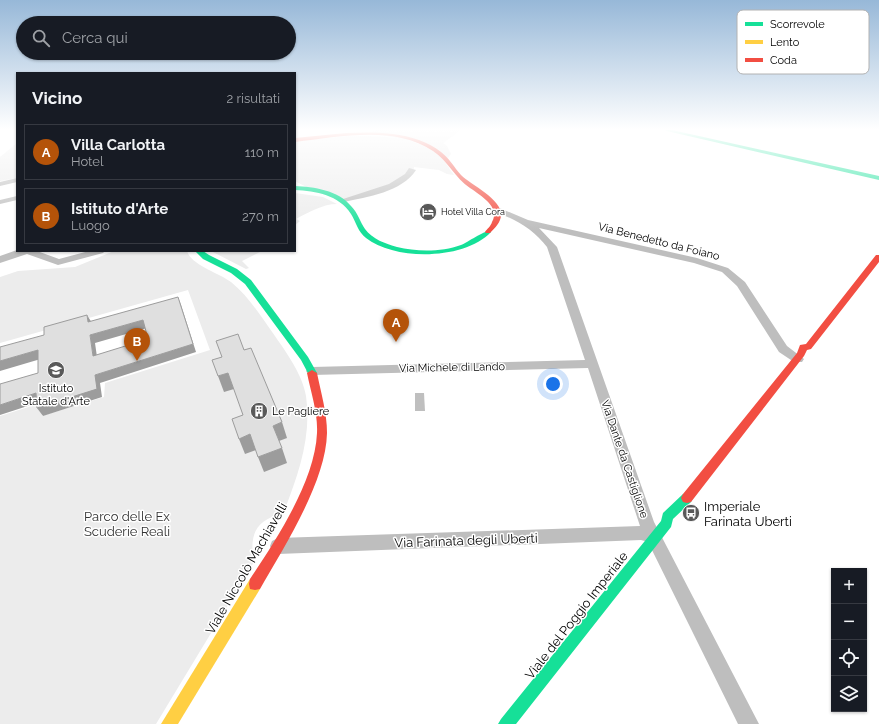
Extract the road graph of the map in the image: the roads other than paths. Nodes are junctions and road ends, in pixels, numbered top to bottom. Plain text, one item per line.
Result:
1 (450, 164) edge
2 (816, 164) edge
3 (412, 170) dead end
4 (879, 178) edge
5 (16, 180) edge
6 (0, 184) edge
7 (296, 188) edge
8 (16, 198) edge
9 (344, 200) junction
10 (0, 202) edge
11 (496, 210) junction
12 (521, 221) junction
13 (28, 252) edge
14 (28, 252) edge
15 (93, 252) edge
16 (200, 252) edge
17 (879, 257) edge
18 (0, 260) edge
19 (799, 357) junction
20 (593, 364) junction
21 (312, 371) junction
22 (654, 536) junction
23 (278, 546) junction
24 (169, 724) edge
25 (506, 724) edge
26 (749, 724) edge

1 - 11 main road
2 - 4 main road
3 - 9 street
5 - 6 street
7 - 9 main road
8 - 10 street
9 - 11 main road
11 - 12 street, Via Dante da Castiglione
12 - 19 street, Via Benedetto da Foiano
12 - 20 street, Via Dante da Castiglione
13 - 18 street
14 - 15 street
16 - 21 main road, Viale Niccolò Machiavelli
17 - 19 main road, Viale del Poggio Imperiale
19 - 22 main road, Viale del Poggio Imperiale
20 - 21 street, Via Michele di Lando
20 - 22 street, Via Dante da Castiglione
21 - 23 main road, Viale Niccolò Machiavelli
22 - 23 street, Via Farinata degli Uberti
22 - 25 main road, Viale del Poggio Imperiale
22 - 26 street, Via Dante da Castiglione
23 - 24 main road, Viale Niccolò Machiavelli

